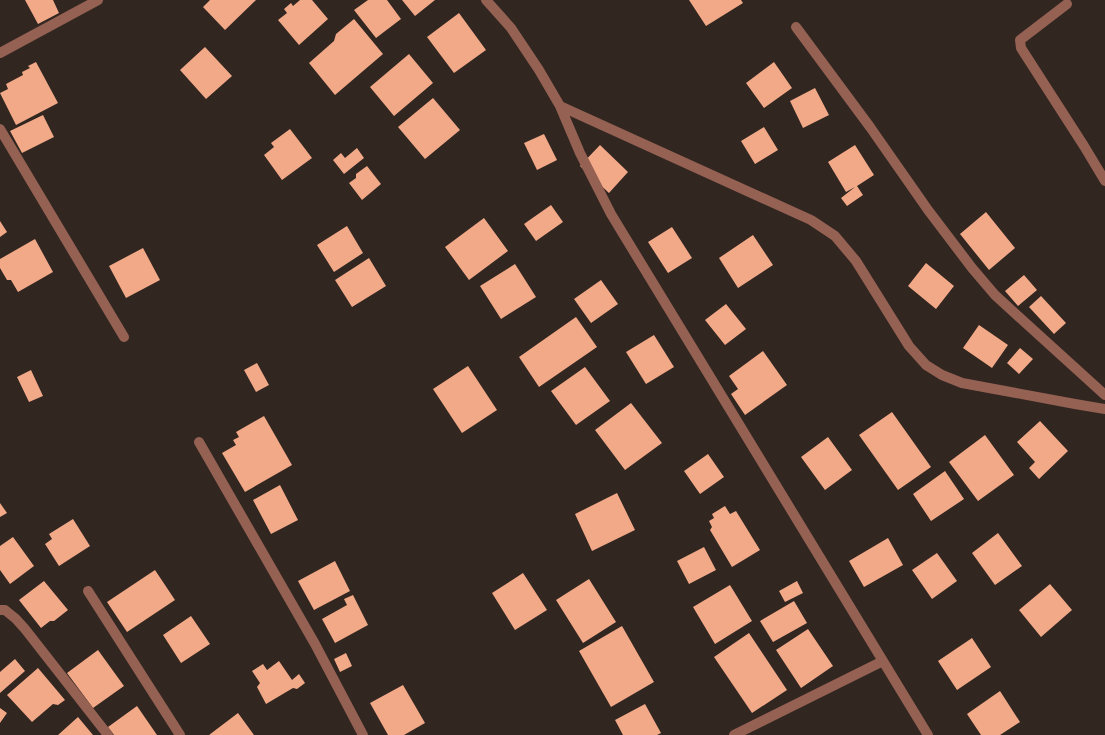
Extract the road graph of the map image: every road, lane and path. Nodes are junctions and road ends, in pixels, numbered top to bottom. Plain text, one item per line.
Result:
1 (98, 0) edge
2 (486, 0) edge
3 (1067, 4) dead end
4 (796, 27) dead end
5 (0, 53) edge
6 (560, 106) junction
7 (0, 129) edge
8 (1105, 181) edge
9 (124, 337) dead end
10 (1105, 395) edge
11 (1105, 408) edge
12 (199, 442) dead end
13 (88, 591) dead end
14 (0, 610) edge
15 (884, 661) junction
16 (108, 735) edge
17 (180, 735) edge
18 (363, 735) edge
19 (734, 735) edge
20 (928, 735) edge

1 - 5 street
2 - 6 street
3 - 8 street
4 - 10 street
6 - 11 street
6 - 15 street
7 - 9 street
12 - 18 street
13 - 17 street
14 - 16 street
15 - 19 street
15 - 20 street

